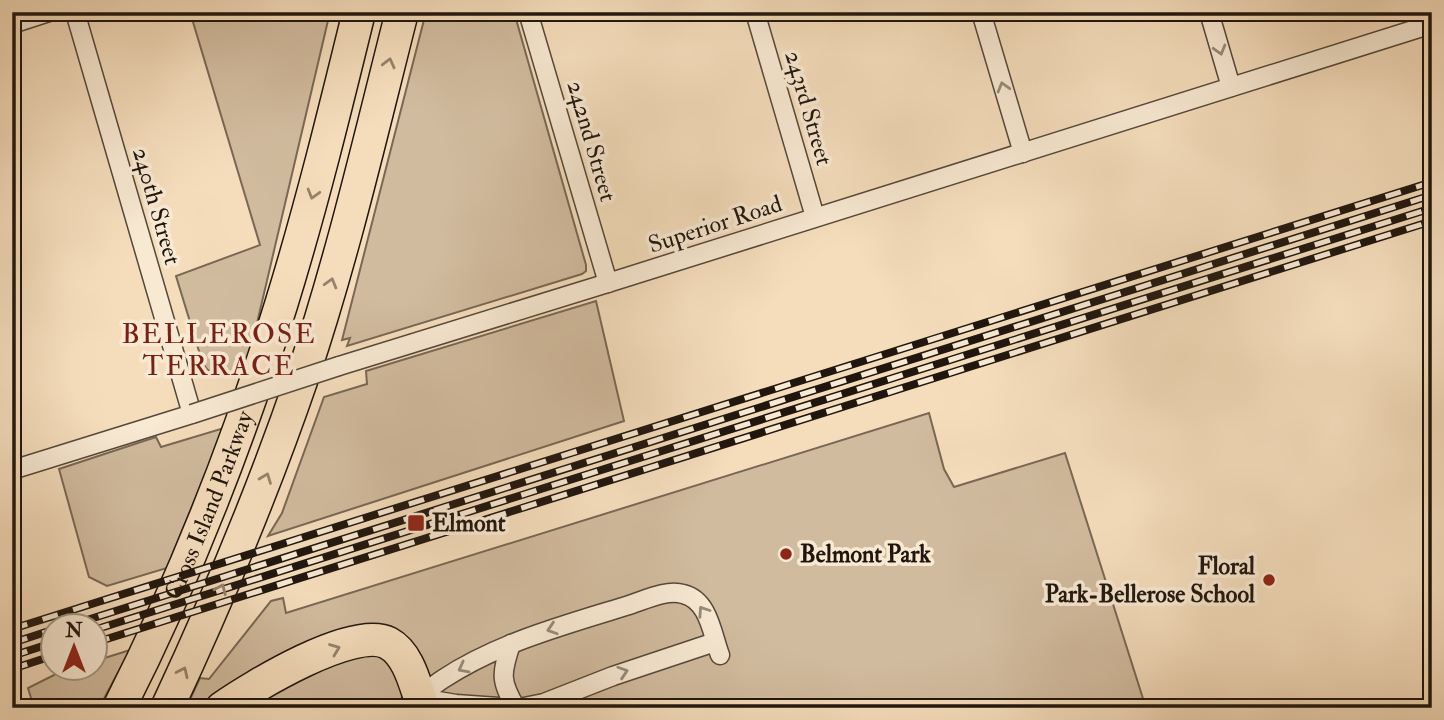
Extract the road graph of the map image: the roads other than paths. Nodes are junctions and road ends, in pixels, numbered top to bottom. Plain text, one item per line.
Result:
1 (49, 12) edge
2 (75, 12) edge
3 (359, 12) edge
4 (402, 12) edge
5 (528, 12) edge
6 (755, 12) edge
7 (981, 12) edge
8 (1209, 12) edge
9 (12, 24) edge
10 (1432, 24) edge
11 (1231, 87) junction
12 (1023, 153) junction
13 (815, 217) junction
14 (608, 283) junction
15 (192, 414) junction
16 (12, 470) edge
17 (510, 645) junction
18 (412, 703) edge
19 (119, 708) edge
20 (167, 708) edge
21 (222, 708) edge
22 (516, 708) edge

1 - 9 street
2 - 15 street, 240th Street
3 -> 19 highway, Cross Island Parkway
20 -> 4 highway, Cross Island Parkway
5 - 14 street, 242nd Street
6 - 13 street, 243rd Street
12 -> 7 street
8 -> 11 street
10 - 11 street, Superior Road
11 - 12 street, Superior Road
12 - 13 street, Superior Road
13 - 14 street, Superior Road
14 - 15 street, Superior Road, bridge
15 - 16 street, Superior Road
17 -> 18 street
17 - 22 street
22 -> 17 street
21 -> 18 highway
18 - 22 street

